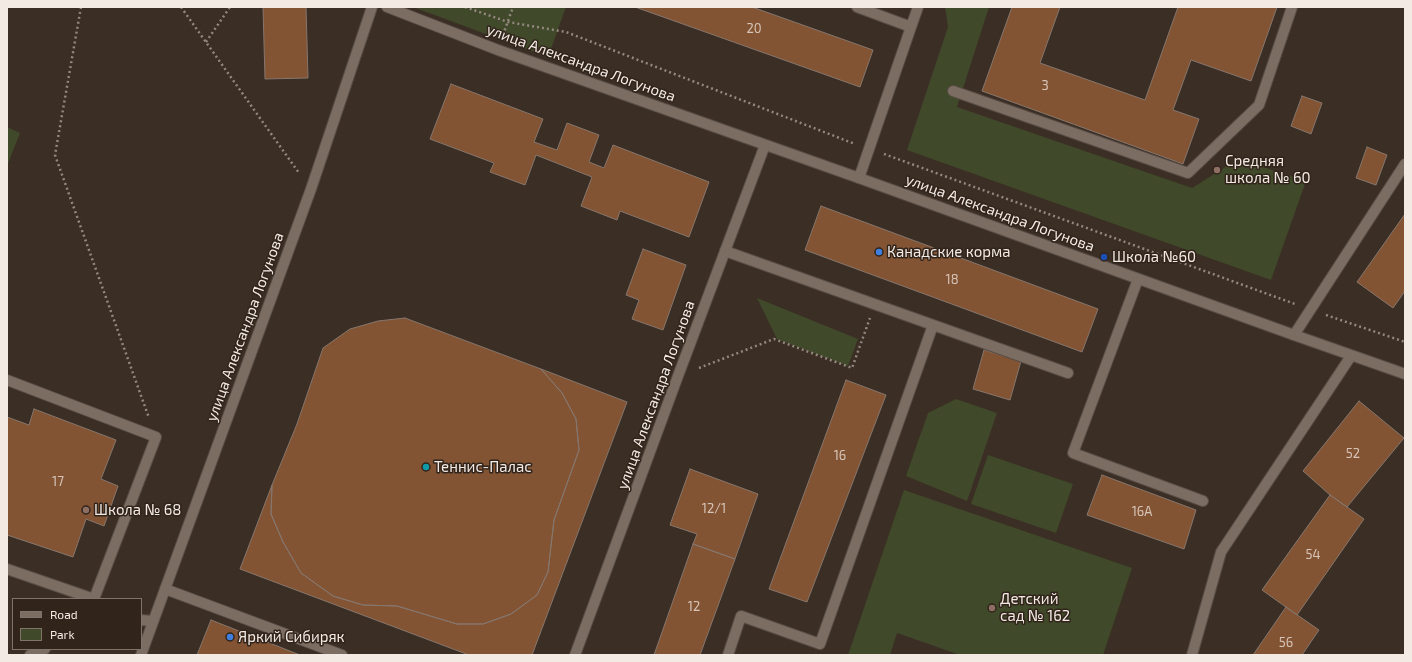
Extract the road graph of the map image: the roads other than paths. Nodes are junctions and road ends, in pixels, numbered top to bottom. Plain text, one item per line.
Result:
1 (372, 7) edge
2 (387, 7) edge
3 (857, 7) edge
4 (918, 7) edge
5 (1292, 7) edge
6 (911, 27) junction
7 (953, 91) dead end
8 (765, 145) junction
9 (1405, 164) edge
10 (859, 178) junction
11 (725, 251) junction
12 (1138, 279) junction
13 (934, 325) junction
14 (1294, 336) junction
15 (1351, 356) junction
16 (1068, 373) dead end
17 (1405, 374) edge
18 (7, 380) edge
19 (1203, 501) dead end
20 (7, 569) edge
21 (165, 589) junction
22 (91, 598) edge
23 (94, 598) edge
24 (142, 620) edge
25 (153, 621) junction
26 (43, 650) edge
27 (30, 655) edge
28 (141, 655) edge
29 (342, 655) edge
30 (575, 655) edge
31 (728, 655) edge
32 (1192, 655) edge

1 - 21 street, улица Александра Логунова
2 - 8 street, улица Александра Логунова
3 - 6 street
4 - 6 street
5 - 7 street
6 - 10 street
8 - 10 street, улица Александра Логунова
8 - 11 street, улица Александра Логунова
9 - 14 street
10 - 12 street, улица Александра Логунова
11 - 13 street
11 - 30 street, улица Александра Логунова
12 - 14 street, улица Александра Логунова
12 - 19 street
13 - 16 street
13 - 31 street
14 - 15 street, улица Александра Логунова
15 - 17 street, улица Александра Логунова
15 - 32 street
18 - 23 street
20 - 22 street
21 - 25 street, улица Александра Логунова
21 - 29 street
24 - 25 street
25 - 28 street, улица Александра Логунова
26 - 27 street

